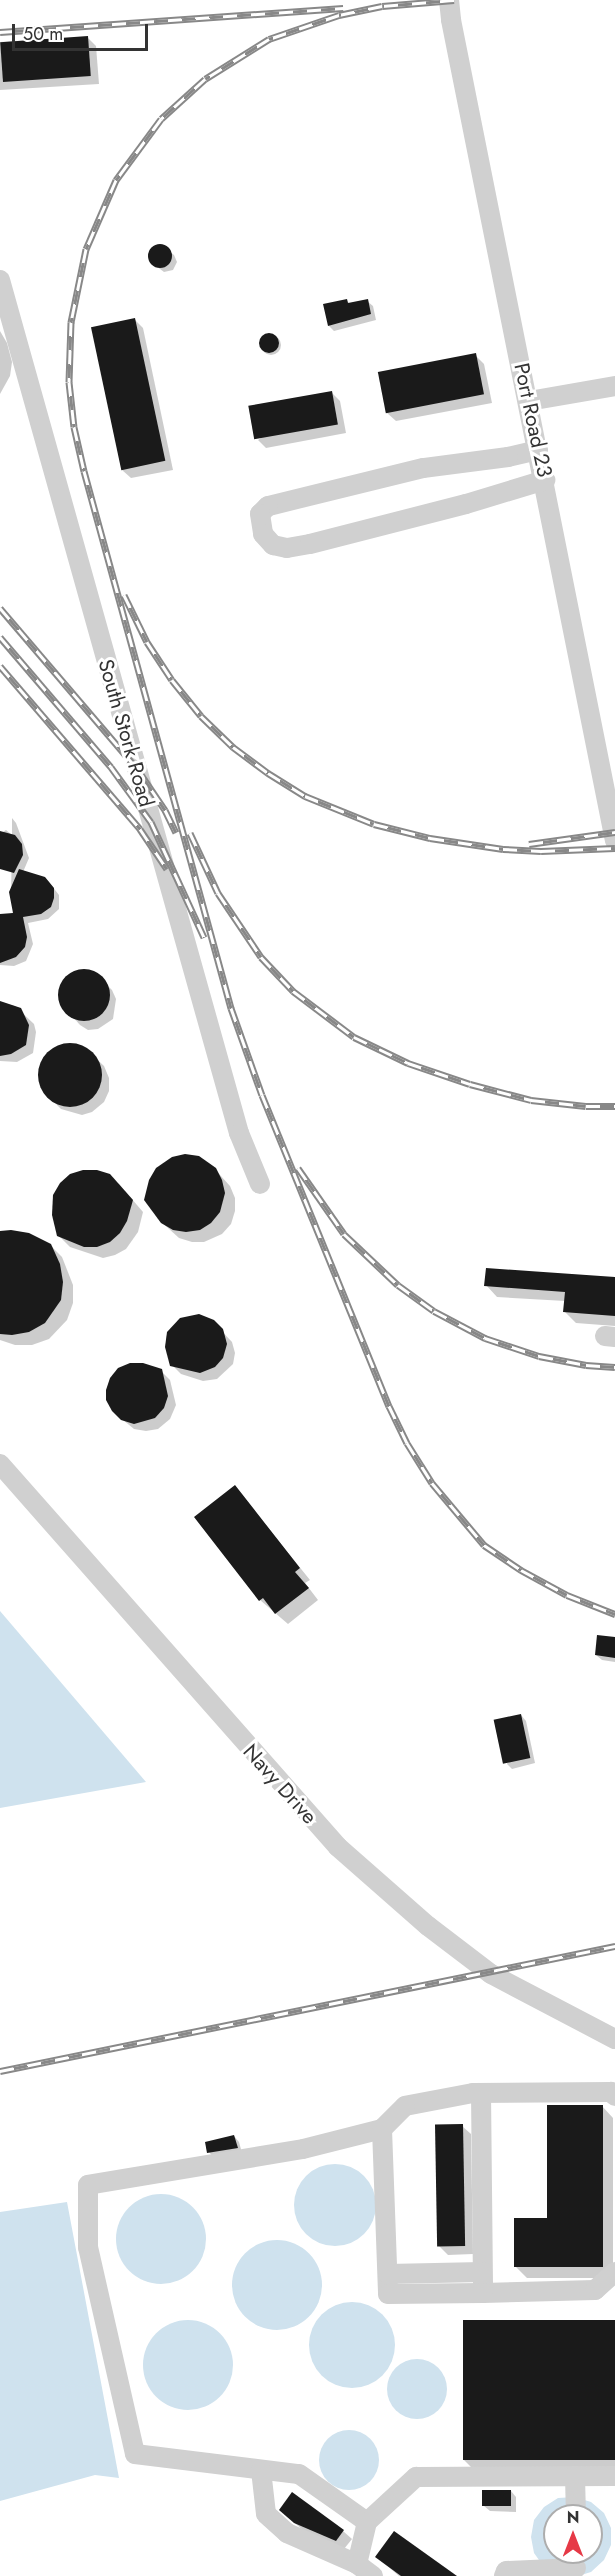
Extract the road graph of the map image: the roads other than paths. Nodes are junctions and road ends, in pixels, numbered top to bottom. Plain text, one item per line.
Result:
1 (449, 0) edge
2 (0, 279) edge
3 (615, 386) edge
4 (529, 401) junction
5 (538, 450) junction
6 (545, 480) junction
7 (615, 841) edge
8 (260, 1184) dead end
9 (0, 1464) edge
10 (615, 2040) edge
11 (481, 2093) junction
12 (615, 2096) edge
13 (382, 2129) junction
14 (482, 2272) junction
15 (615, 2272) edge
16 (387, 2274) junction
17 (483, 2293) junction
18 (261, 2470) junction
19 (575, 2476) junction
20 (615, 2476) edge
21 (576, 2504) edge
22 (367, 2522) junction
23 (357, 2564) junction
24 (576, 2565) edge
25 (373, 2576) edge
26 (504, 2576) edge

1 - 4 street, Port Road 23
2 - 8 street, South Stork Road
3 - 4 street
4 - 5 street, Port Road 23
5 - 6 street, Port Road 23
5 - 6 street
6 - 7 street, Port Road 23
9 - 10 street, Navy Drive
11 - 12 street
11 - 13 street
11 - 14 street
13 - 16 street
13 - 18 street
14 - 16 street
14 - 17 street
15 - 17 street
16 - 17 street
18 - 22 street
18 - 23 street
19 - 20 street
19 - 21 street
19 - 22 street
22 - 23 street
23 - 25 street
24 - 26 street

